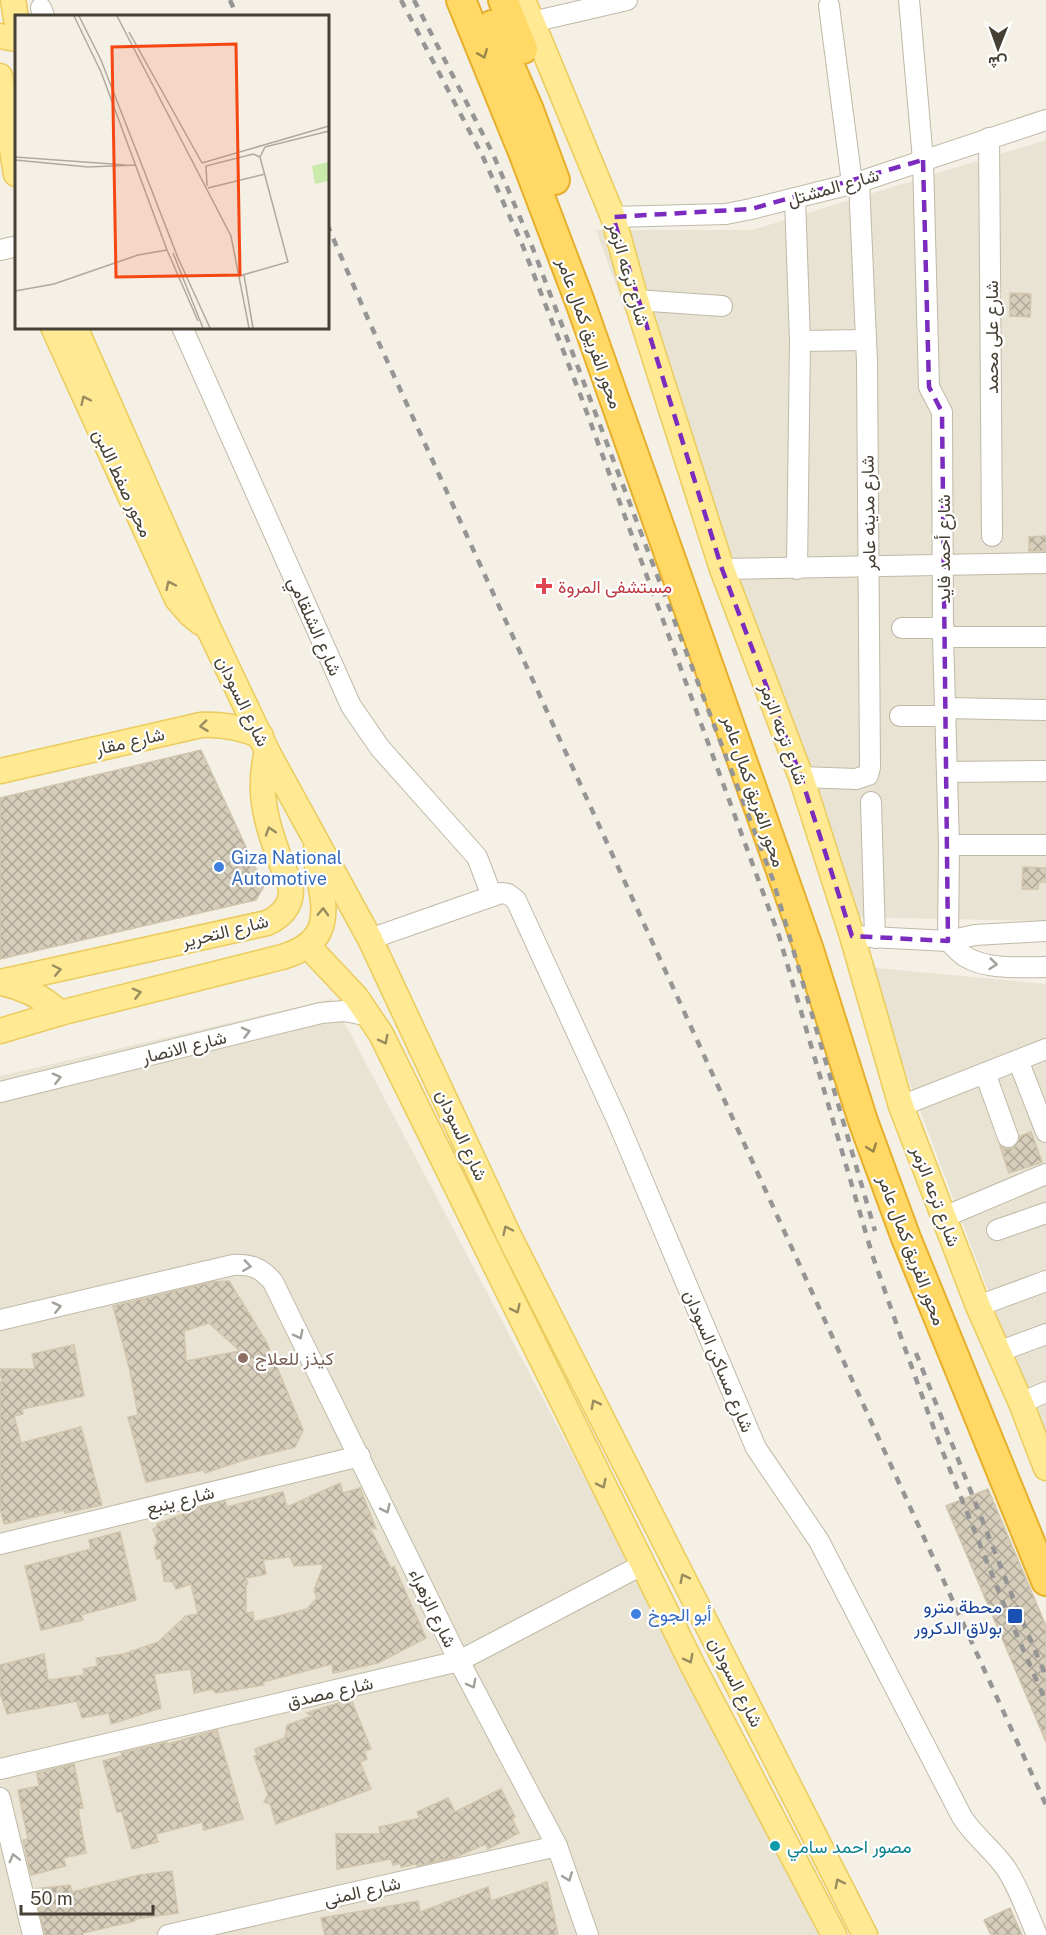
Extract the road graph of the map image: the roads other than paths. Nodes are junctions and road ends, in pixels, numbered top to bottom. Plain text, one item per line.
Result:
1 (12, 0) edge
2 (461, 0) edge
3 (482, 0) edge
4 (503, 0) edge
5 (627, 0) edge
6 (909, 0) edge
7 (829, 6) dead end
8 (527, 11) edge
9 (15, 15) edge
10 (0, 36) edge
11 (15, 39) edge
12 (0, 76) edge
13 (1046, 120) edge
14 (989, 138) junction
15 (923, 160) junction
16 (15, 168) edge
17 (855, 182) junction
18 (795, 198) junction
19 (563, 201) junction
20 (613, 217) junction
21 (636, 300) junction
22 (722, 306) dead end
23 (53, 328) edge
24 (75, 328) edge
25 (182, 328) edge
26 (866, 340) junction
27 (800, 341) junction
28 (992, 536) dead end
29 (1046, 564) edge
30 (944, 566) junction
31 (869, 567) junction
32 (722, 569) junction
33 (797, 569) junction
34 (208, 627) junction
35 (902, 628) dead end
36 (943, 633) junction
37 (1046, 637) edge
38 (1046, 710) edge
39 (946, 712) junction
40 (900, 716) dead end
41 (264, 743) junction
42 (0, 771) edge
43 (1046, 771) edge
44 (947, 772) junction
45 (801, 777) junction
46 (871, 802) dead end
47 (314, 838) junction
48 (949, 844) junction
49 (1046, 845) edge
50 (290, 882) junction
51 (492, 896) junction
52 (1046, 931) edge
53 (852, 936) junction
54 (875, 938) junction
55 (370, 939) junction
56 (948, 941) junction
57 (308, 946) junction
58 (1046, 967) edge
59 (0, 983) edge
60 (60, 1013) junction
61 (370, 1016) junction
62 (0, 1032) edge
63 (1046, 1049) edge
64 (1018, 1060) junction
65 (985, 1072) junction
66 (0, 1092) edge
67 (902, 1106) junction
68 (1046, 1132) edge
69 (1008, 1137) dead end
70 (1046, 1174) edge
71 (1046, 1213) edge
72 (944, 1217) junction
73 (997, 1230) dead end
74 (1046, 1281) edge
75 (978, 1306) junction
76 (0, 1320) edge
77 (1046, 1334) edge
78 (998, 1352) junction
79 (1046, 1392) edge
80 (1021, 1403) junction
81 (360, 1456) junction
82 (1046, 1468) edge
83 (1046, 1542) edge
84 (0, 1544) edge
85 (642, 1565) junction
86 (1046, 1581) edge
87 (459, 1661) junction
88 (0, 1769) edge
89 (0, 1798) edge
90 (557, 1846) junction
91 (33, 1935) edge
92 (168, 1935) edge
93 (588, 1935) edge
94 (834, 1935) edge
95 (865, 1935) edge
96 (1037, 1935) edge

1 - 9 main road
2 -> 86 highway, محور الفريق كمال عامر
3 - 19 highway, محور الفريق كمال عامر
4 - 19 highway
5 - 8 street
6 - 15 street, شارع أحمد فايد
7 - 17 street, شارع مدينه عامر
8 - 20 main road, شارع ترعه الزمر
10 - 11 main road
12 - 16 main road
13 - 14 street, شارع المشتل
14 - 15 street, شارع المشتل
14 - 28 street, شارع على محمد
15 - 17 street, شارع المشتل
15 - 30 street, شارع أحمد فايد
17 - 18 street, شارع المشتل
17 - 26 street, شارع مدينه عامر
18 - 20 street, شارع المشتل
18 - 27 street
19 - 83 highway, محور الفريق كمال عامر
20 - 21 main road, شارع ترعه الزمر
21 - 22 street
21 - 32 main road, شارع ترعه الزمر
34 -> 23 main road, محور صفط اللبن
24 - 34 main road, شارع السودان
25 - 51 street, شارع الشلقامي
26 - 27 street
26 - 31 street, شارع مدينه عامر
27 - 33 street
29 - 30 street
30 - 31 street
30 - 36 street, شارع أحمد فايد
31 - 33 street
31 - 45 street, شارع مدينه عامر
32 - 33 street
32 - 45 main road, شارع ترعه الزمر
34 - 41 main road, شارع السودان
35 - 36 street
36 - 37 street
36 - 39 street, شارع أحمد فايد
38 - 39 street
39 - 40 street
39 - 44 street, شارع أحمد فايد
41 -> 42 main road, شارع مقار
41 - 47 main road, شارع السودان
50 -> 41 main road
43 - 44 street
44 - 48 street, شارع أحمد فايد
45 - 53 main road, شارع ترعه الزمر
46 - 54 street
47 - 50 main road, شارع التحرير
47 - 55 main road, شارع السودان
57 -> 47 main road
48 - 49 street
48 - 56 street, شارع أحمد فايد
59 -> 50 main road, شارع التحرير
51 - 55 street
51 - 96 street, شارع مساكن السودان
52 - 56 street
53 - 54 street
53 - 67 main road, شارع ترعه الزمر
54 - 56 street
95 -> 55 main road, شارع السودان
56 -> 58 street
60 -> 57 main road
57 - 61 main road, شارع السودان
59 - 60 main road
60 - 62 main road
66 -> 61 street, شارع الانصار
61 -> 85 main road, شارع السودان
63 - 64 street
64 - 65 street
64 - 68 street
65 - 67 street
65 - 69 street
67 - 72 main road, شارع ترعه الزمر
70 - 72 street
71 - 73 street
72 - 75 main road, شارع ترعه الزمر
74 - 75 street
75 - 78 main road, شارع ترعه الزمر
76 -> 81 street, شارع الزهراء
77 - 78 street
78 - 80 main road, شارع ترعه الزمر
79 - 80 street
80 - 82 main road, شارع ترعه الزمر
81 - 84 street, شارع ينبع
81 -> 87 street, شارع الزهراء
85 - 87 street, شارع مصدق
85 -> 94 main road, شارع السودان
87 - 88 street, شارع مصدق
87 -> 90 street, شارع الزهراء
91 -> 89 street
90 - 92 street, شارع المنى
90 -> 93 street, شارع الزهراء

